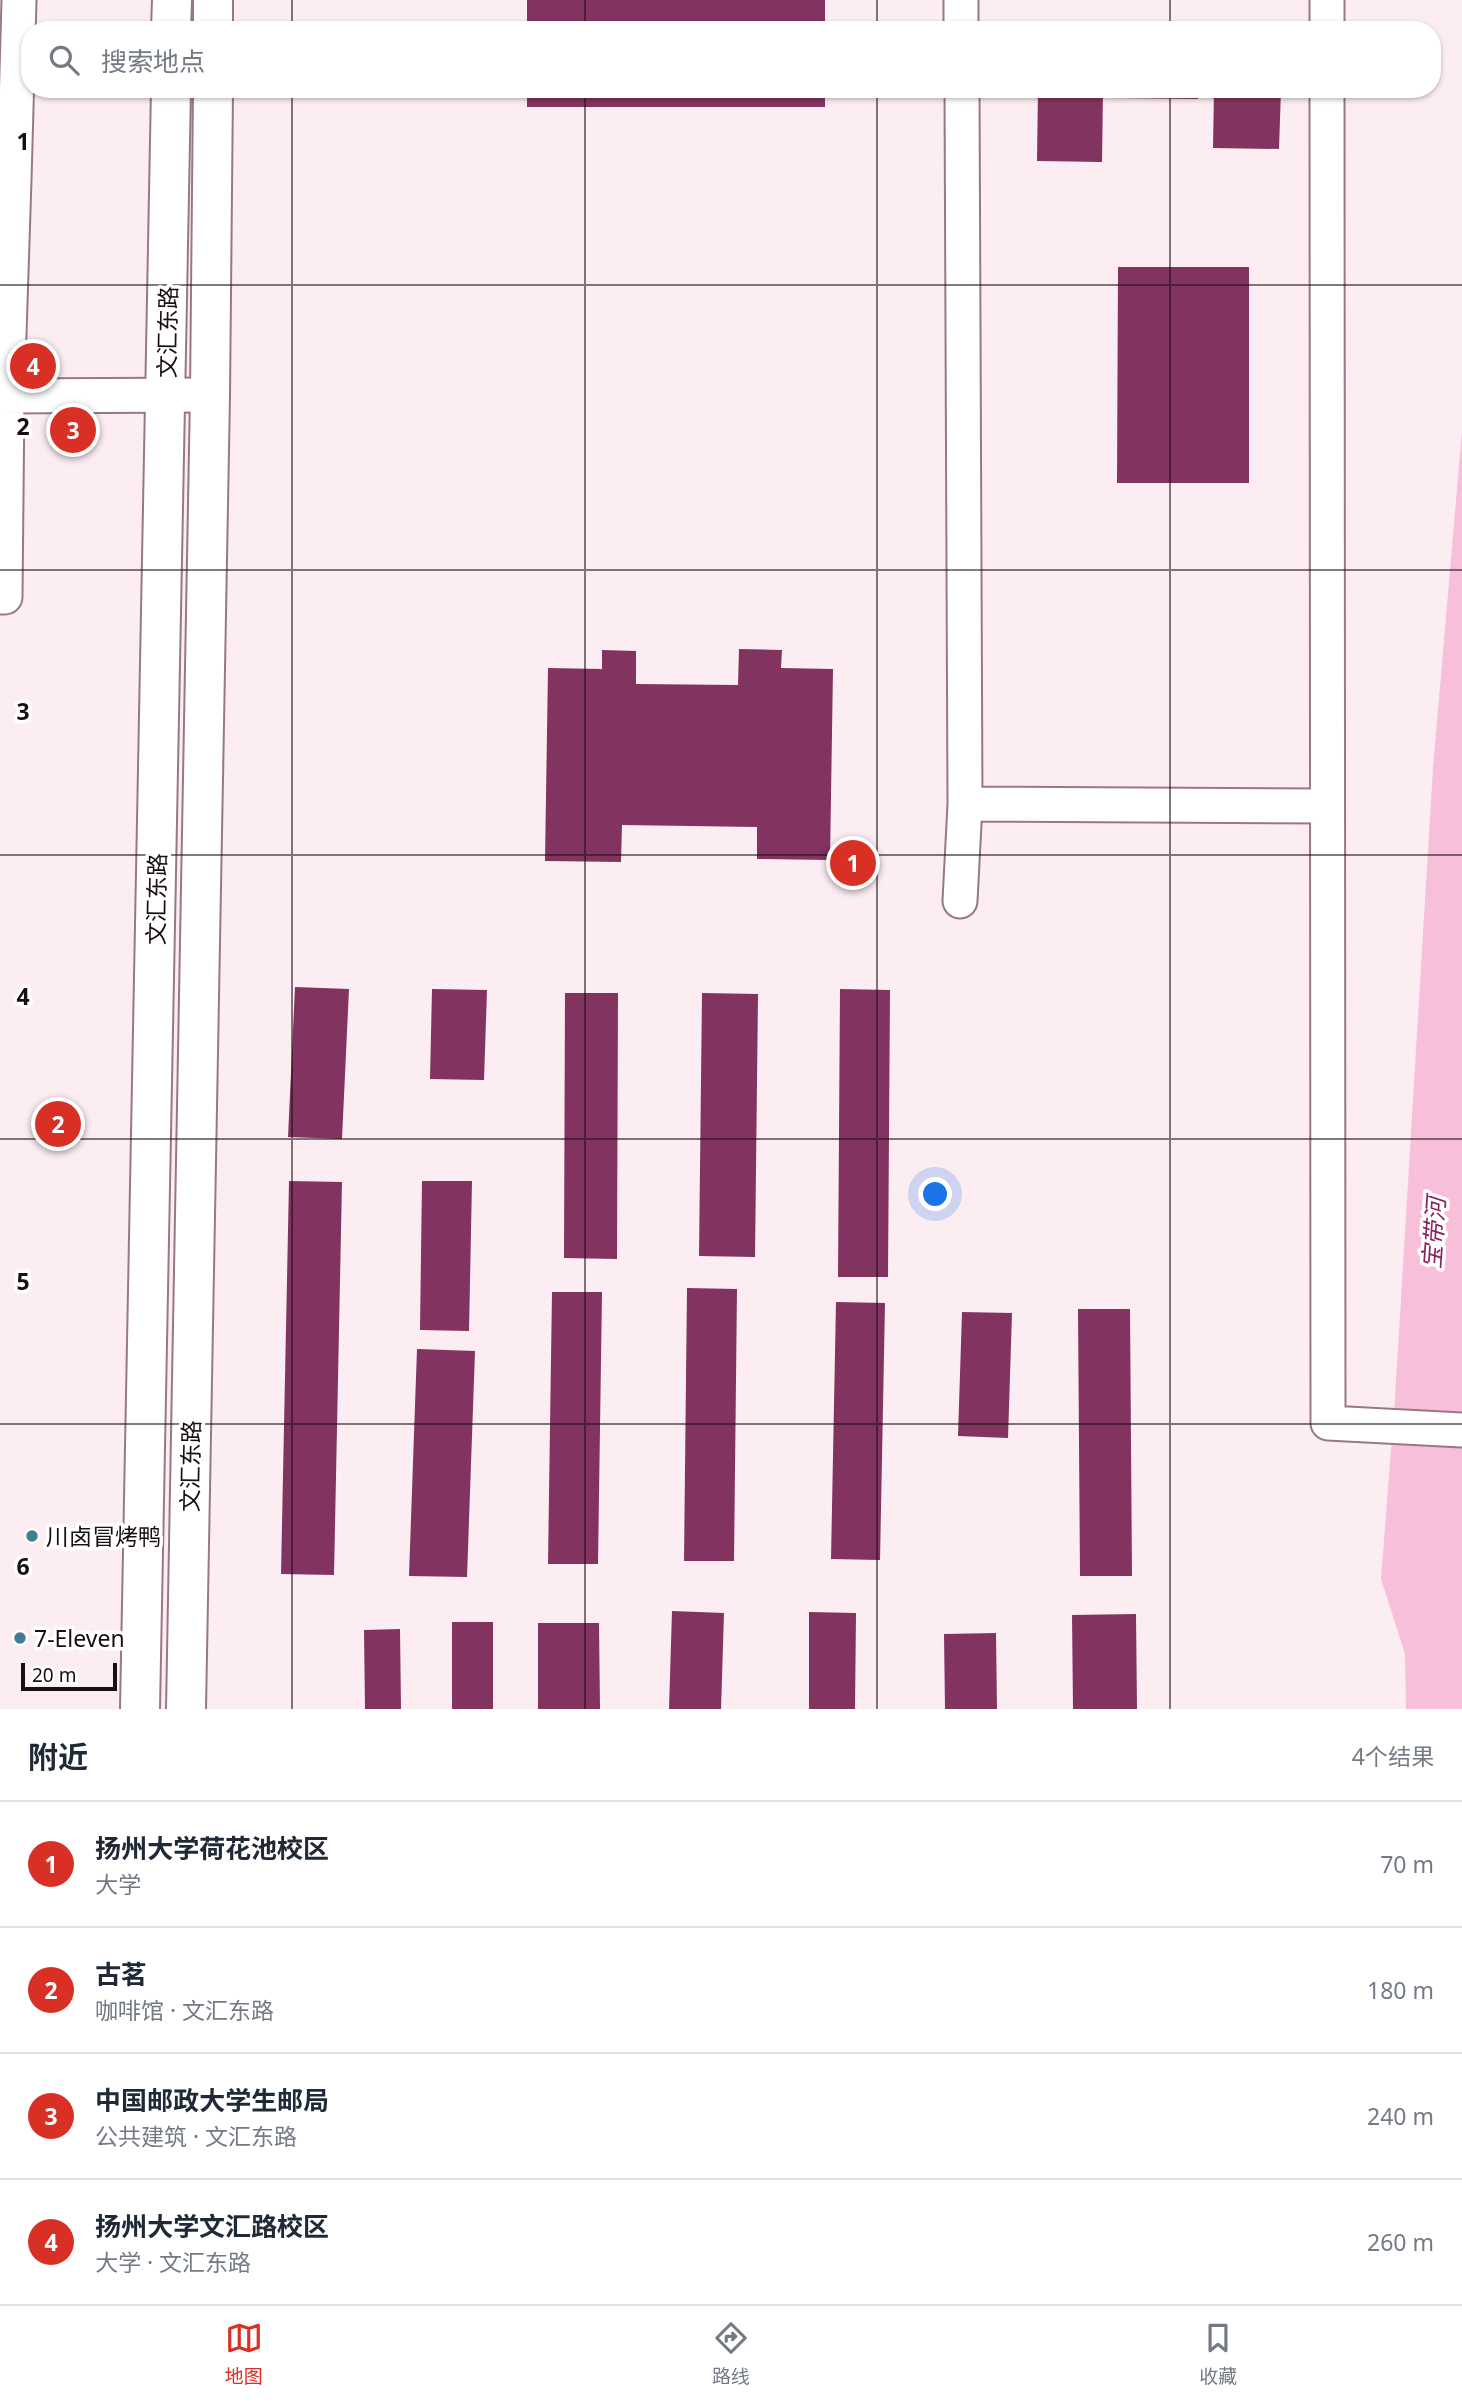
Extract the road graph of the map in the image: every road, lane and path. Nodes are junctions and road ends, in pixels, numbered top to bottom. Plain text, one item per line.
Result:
1 (19, 0) edge
2 (172, 0) edge
3 (213, 0) edge
4 (961, 0) edge
5 (1327, 0) edge
6 (172, 21) edge
7 (213, 21) edge
8 (961, 21) edge
9 (1327, 21) edge
10 (171, 98) edge
11 (212, 98) edge
12 (962, 98) edge
13 (1327, 98) edge
14 (7, 174) edge
15 (167, 395) junction
16 (210, 395) junction
17 (4, 396) edge
18 (0, 597) edge
19 (965, 804) junction
20 (1327, 806) junction
21 (960, 901) dead end
22 (1462, 1430) edge
23 (140, 1709) edge
24 (186, 1709) edge

1 - 14 lane
2 - 6 main road
3 - 7 main road
4 - 8 lane
5 - 9 lane
10 - 15 main road, 文汇东路
11 - 16 main road, 文汇东路
12 - 19 lane
13 - 20 lane
14 - 17 lane
15 - 16 lane
15 - 17 lane
15 - 23 main road, 文汇东路
16 - 24 main road, 文汇东路
17 - 18 lane
19 - 20 lane
19 - 21 lane
20 - 22 lane

